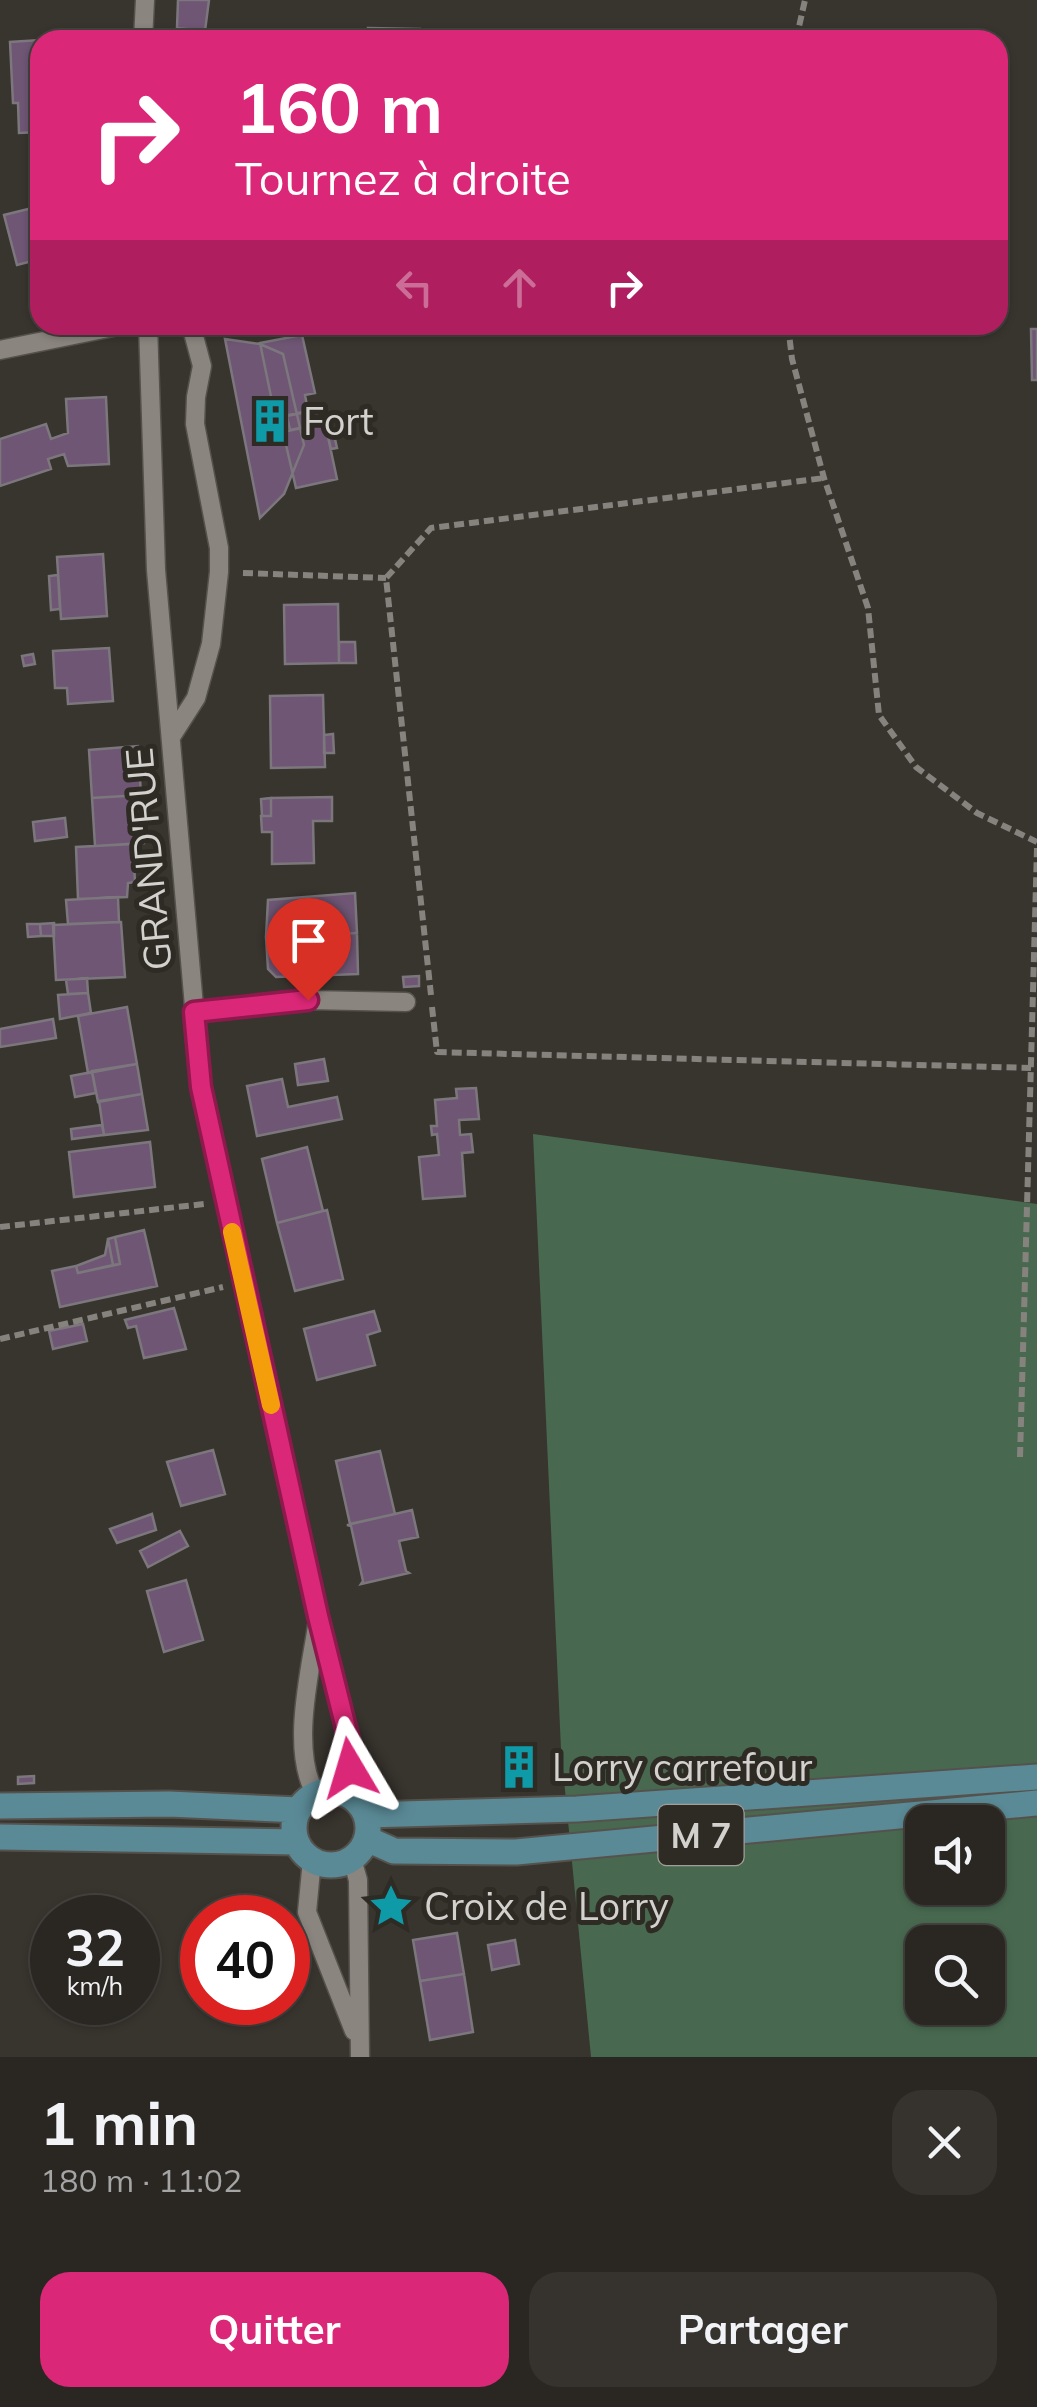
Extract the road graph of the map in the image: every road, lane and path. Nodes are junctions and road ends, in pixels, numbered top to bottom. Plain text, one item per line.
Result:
1 (145, 0) edge
2 (805, 0) edge
3 (144, 30) edge
4 (798, 30) edge
5 (74, 335) edge
6 (148, 335) edge
7 (194, 335) edge
8 (789, 335) edge
9 (0, 350) edge
10 (824, 478) junction
11 (219, 572) junction
12 (386, 578) junction
13 (171, 738) junction
14 (1037, 845) edge
15 (406, 1002) dead end
16 (194, 1012) junction
17 (1031, 1068) junction
18 (225, 1200) junction
19 (0, 1227) edge
20 (243, 1280) junction
21 (0, 1340) edge
22 (1020, 1457) dead end
23 (318, 1616) junction
24 (1037, 1777) edge
25 (307, 1802) junction
26 (1037, 1804) edge
27 (0, 1806) edge
28 (359, 1827) junction
29 (0, 1838) edge
30 (304, 1851) junction
31 (359, 2049) edge

1 - 3 street
2 - 4 path
5 - 9 street
6 - 13 street, GRAND'RUE
7 - 11 street
8 - 10 path
10 - 12 path
10 - 14 path
11 - 12 path
11 - 13 street
12 - 17 path
13 - 16 street, GRAND'RUE
14 - 17 path
15 - 16 street
16 - 18 street, GRAND'RUE
17 - 22 path
18 - 19 path
18 - 20 street, GRAND'RUE
20 - 21 path
20 - 23 street, GRAND'RUE
23 - 25 street, GRAND'RUE
23 - 28 street, GRAND'RUE
24 - 28 main road, M 7
25 - 27 main road
25 - 28 main road
25 - 30 main road
26 - 28 main road, M 7
28 - 30 main road
28 - 31 street, GRAND'RUE
29 - 30 main road
30 - 31 street

